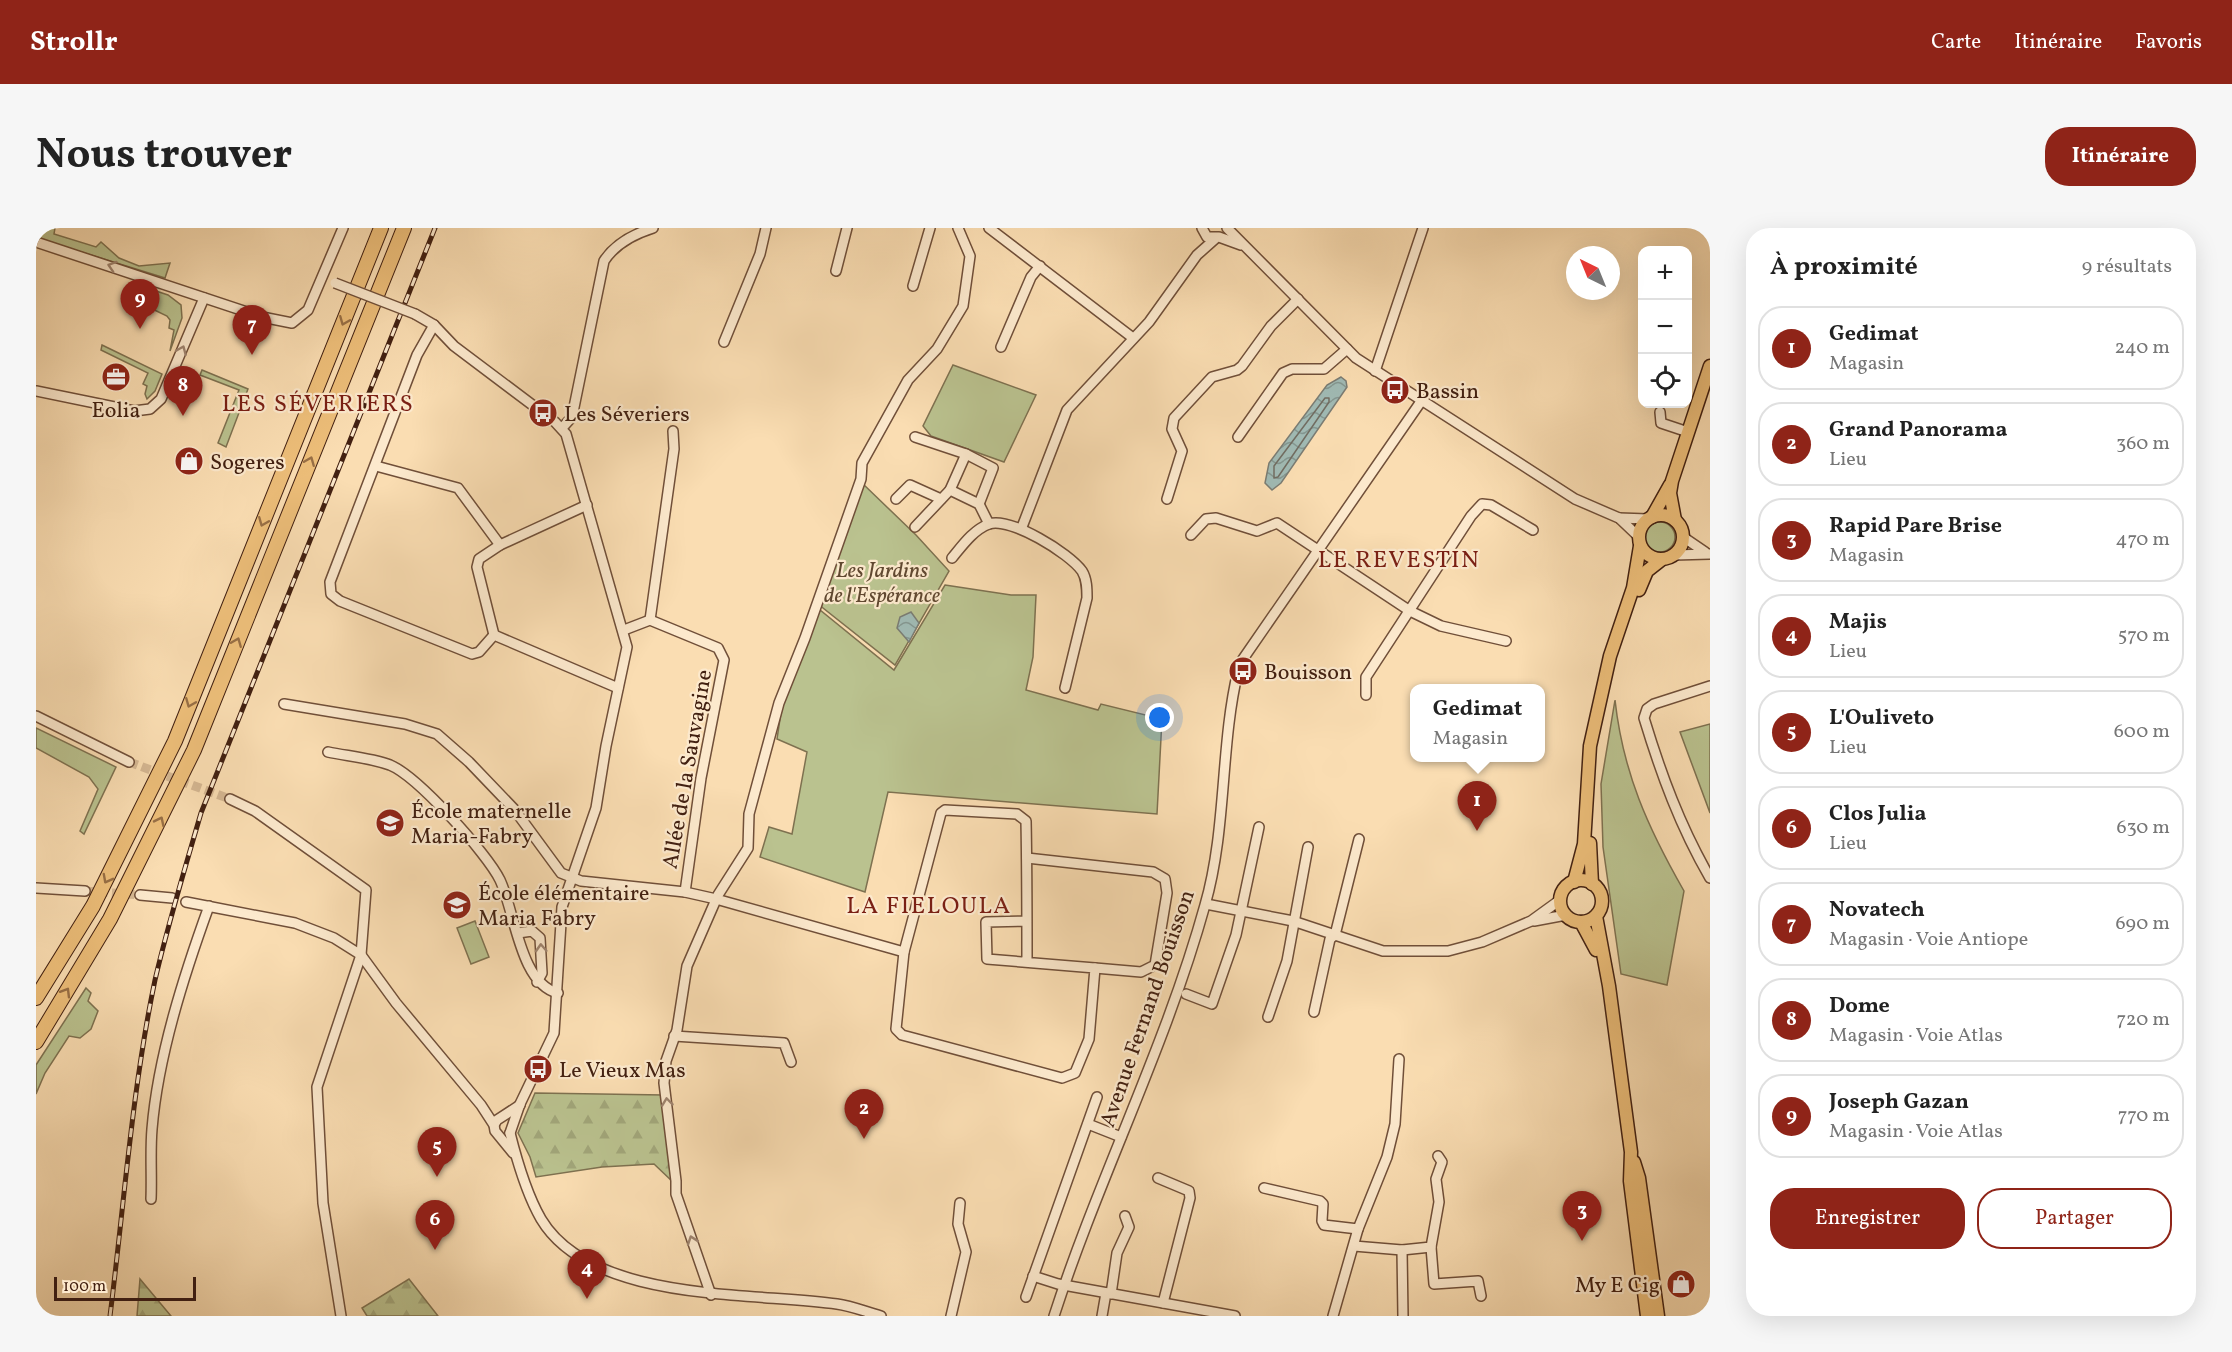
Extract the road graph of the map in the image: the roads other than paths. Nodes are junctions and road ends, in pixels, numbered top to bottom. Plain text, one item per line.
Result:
1 (381, 228) edge
2 (404, 228) edge
3 (653, 228) edge
4 (766, 228) edge
5 (846, 228) edge
6 (930, 228) edge
7 (958, 228) edge
8 (989, 228) edge
9 (1226, 228) edge
10 (1423, 228) edge
11 (339, 230) edge
12 (1202, 230) edge
13 (1217, 238) junction
14 (36, 242) edge
15 (1243, 246) junction
16 (1197, 255) junction
17 (1040, 266) junction
18 (836, 271) dead end
19 (322, 278) junction
20 (913, 286) dead end
21 (204, 298) junction
22 (1298, 299) junction
23 (434, 324) junction
24 (1133, 338) junction
25 (724, 342) dead end
26 (1001, 347) dead end
27 (1347, 349) junction
28 (1710, 366) edge
29 (1375, 371) junction
30 (36, 391) edge
31 (1422, 400) junction
32 (1660, 412) dead end
33 (562, 428) junction
34 (673, 431) dead end
35 (1688, 432) junction
36 (915, 437) dead end
37 (1238, 437) dead end
38 (966, 454) junction
39 (376, 465) junction
40 (1672, 481) junction
41 (950, 490) junction
42 (896, 499) dead end
43 (941, 499) junction
44 (1167, 499) dead end
45 (979, 504) junction
46 (587, 506) junction
47 (1619, 518) junction
48 (1650, 518) junction
49 (1675, 520) junction
50 (989, 524) junction
51 (915, 527) dead end
52 (1022, 528) junction
53 (1533, 530) dead end
54 (1191, 535) dead end
55 (1683, 537) junction
56 (1639, 542) junction
57 (501, 545) junction
58 (1318, 552) junction
59 (1709, 554) edge
60 (1674, 555) junction
61 (952, 558) dead end
62 (1661, 560) junction
63 (1410, 611) junction
64 (650, 620) junction
65 (624, 630) junction
66 (494, 635) junction
67 (1506, 641) dead end
68 (1608, 675) junction
69 (1710, 686) edge
70 (618, 688) junction
71 (1065, 688) dead end
72 (1366, 695) dead end
73 (284, 704) dead end
74 (36, 716) edge
75 (1593, 734) junction
76 (328, 752) dead end
77 (129, 762) tunnel mouth
78 (230, 799) tunnel mouth
79 (1259, 827) dead end
80 (1359, 839) dead end
81 (1308, 847) dead end
82 (1027, 858) junction
83 (570, 878) junction
84 (1710, 878) edge
85 (1574, 882) junction
86 (1592, 884) junction
87 (36, 888) edge
88 (85, 891) tunnel mouth
89 (685, 892) junction
90 (140, 895) tunnel mouth
91 (172, 898) dead end
92 (716, 899) junction
93 (1560, 900) junction
94 (186, 902) dead end
95 (1206, 904) junction
96 (209, 906) junction
97 (1241, 910) junction
98 (1566, 915) junction
99 (1596, 916) junction
100 (1027, 921) junction
101 (1293, 921) junction
102 (1531, 921) junction
103 (1581, 922) junction
104 (518, 933) junction
105 (1335, 934) junction
106 (904, 952) junction
107 (361, 955) junction
108 (1026, 961) junction
109 (1095, 968) junction
110 (1605, 968) junction
111 (537, 982) junction
112 (558, 993) junction
113 (1186, 994) dead end
114 (36, 998) edge
115 (1314, 1012) dead end
116 (1268, 1017) dead end
117 (675, 1036) junction
118 (36, 1042) edge
119 (1399, 1059) dead end
120 (791, 1062) dead end
121 (1097, 1097) dead end
122 (520, 1104) junction
123 (499, 1120) junction
124 (1088, 1124) junction
125 (511, 1129) junction
126 (499, 1135) junction
127 (1121, 1137) junction
128 (1438, 1156) dead end
129 (516, 1158) junction
130 (1158, 1178) dead end
131 (1264, 1188) dead end
132 (151, 1198) dead end
133 (960, 1203) dead end
134 (1125, 1216) dead end
135 (1358, 1229) junction
136 (1642, 1233) junction
137 (1354, 1246) junction
138 (1431, 1247) junction
139 (1402, 1250) junction
140 (1033, 1276) junction
141 (1065, 1284) junction
142 (1108, 1293) junction
143 (711, 1295) junction
144 (1026, 1296) dead end
145 (1481, 1296) dead end
146 (1163, 1303) junction
147 (1177, 1306) junction
148 (341, 1316) edge
149 (881, 1316) edge
150 (951, 1316) edge
151 (1054, 1316) edge
152 (1102, 1316) edge
153 (1175, 1316) edge
154 (1235, 1316) edge
155 (1333, 1316) edge
156 (1403, 1316) edge
157 (1647, 1316) edge
158 (1658, 1316) edge

1 -> 114 highway
118 -> 2 highway
3 - 33 street
4 - 25 street
5 - 18 street
6 - 20 street
7 - 92 street
8 - 17 street
9 - 13 street
9 - 15 street
10 - 29 street
11 - 19 street
12 - 13 street
12 - 16 street
13 - 15 street
13 - 16 street
21 -> 14 street
15 - 22 street
16 - 24 street
17 - 24 street
17 - 26 street
19 - 21 street
19 - 23 street, bridge
30 -> 21 street
22 - 27 street
22 - 44 street
23 - 33 street
23 - 39 street
24 - 52 street
27 - 29 street
27 - 37 street
28 - 35 main road
29 - 31 street
31 - 47 street
31 - 58 street, Avenue Fernand Bouisson
32 - 35 street
33 - 46 street
34 - 64 street
35 - 40 main road
36 - 38 street
38 - 41 street
38 - 45 street
39 - 57 street
39 - 66 street
40 - 48 main road
40 - 49 main road
41 - 43 street
41 - 45 street
42 - 43 street
43 - 51 street
45 - 50 street
46 - 57 street
46 - 65 street
47 - 48 street
47 - 56 street
48 - 49 main road
48 - 56 main road
49 - 55 main road
50 - 52 street
50 - 61 street
52 - 71 street
53 - 63 street
54 - 58 street
55 - 59 street
55 - 60 main road
56 - 62 main road
56 - 68 main road
57 - 66 street
58 - 63 street
58 - 95 street, Avenue Fernand Bouisson
59 - 60 street
60 - 62 main road
62 - 68 main road
63 - 67 street
63 - 72 street
64 - 65 street
64 - 89 street, Allée de la Sauvagine
65 - 70 street
66 - 70 street
68 - 75 main road
69 - 84 street
70 - 83 street
73 - 83 street
74 - 77 street
75 - 85 main road
75 - 86 main road
76 - 104 street
78 - 107 street
79 - 97 street
80 - 105 street
81 - 101 street
82 - 100 street
82 - 106 street
82 - 109 street
83 - 89 street
83 - 112 street
85 - 86 main road
85 - 93 main road
86 - 99 main road
87 - 88 street
89 - 92 street
90 - 91 street
92 - 106 street
92 - 117 street
93 - 98 main road
93 - 102 street
94 - 96 street
95 - 97 street
95 - 127 street, Avenue Fernand Bouisson
96 - 107 street
96 - 132 street
97 - 101 street
97 - 113 street
98 - 102 street
98 - 103 main road
99 - 103 main road
99 - 110 main road
100 - 108 street
100 - 108 street
101 - 105 street
101 - 116 street
102 - 105 street
103 - 110 main road
104 - 111 street
111 -> 104 street
105 - 115 street
106 - 109 street
107 - 123 street
107 - 148 street
108 - 109 street
110 - 136 main road
111 - 112 street
112 - 122 street
117 - 120 street
143 -> 117 street
119 - 135 street
121 - 124 street
122 - 123 street
122 - 125 street
123 - 125 street
123 - 126 street
124 - 127 street
124 - 140 street
125 - 126 street
125 - 129 street
126 - 129 street
127 - 141 street, Avenue Fernand Bouisson
128 - 138 street
129 - 143 street
130 - 146 street
131 - 135 street
133 - 150 street
134 - 142 street
135 - 137 street
136 - 157 main road
136 - 158 main road
137 - 139 street
137 - 155 street
138 - 139 street
138 - 145 street
139 - 156 street
140 - 141 street
140 - 144 street
141 - 142 street
141 - 151 street, Avenue Fernand Bouisson
142 - 146 street
142 - 152 street
143 - 149 street
146 - 147 street
147 - 153 street
147 - 154 street

